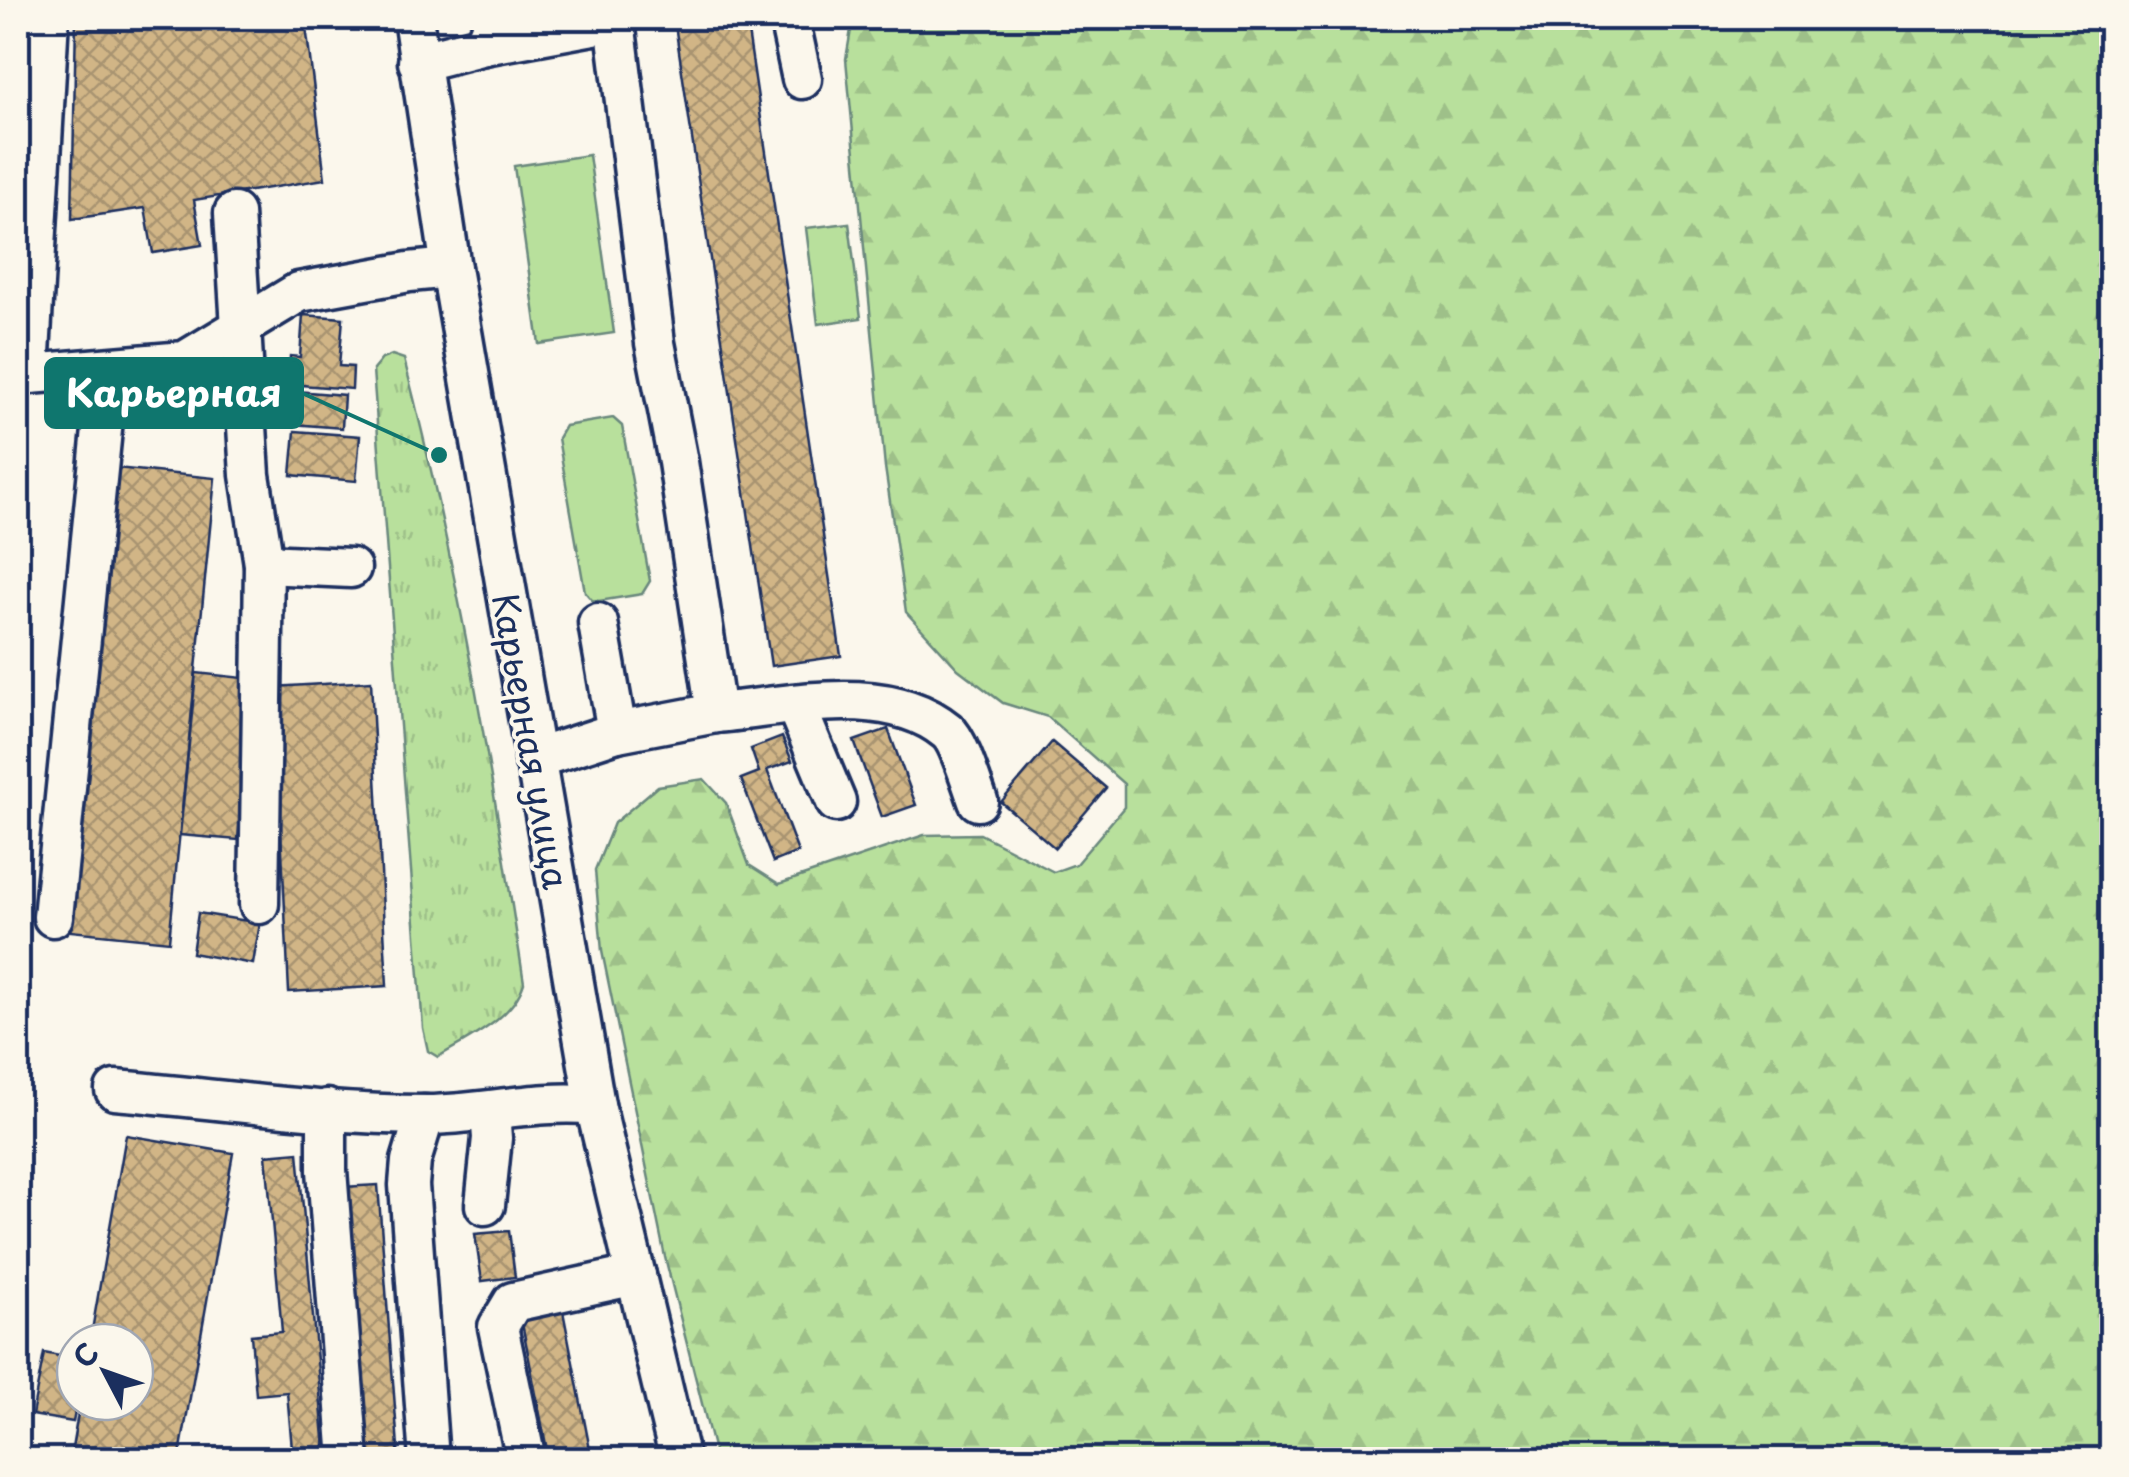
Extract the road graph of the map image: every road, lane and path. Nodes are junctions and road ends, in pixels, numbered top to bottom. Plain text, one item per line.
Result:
1 (49, 18) edge
2 (413, 18) edge
3 (788, 18) edge
4 (617, 20) edge
5 (490, 31) edge
6 (418, 62) junction
7 (802, 78) dead end
8 (234, 213) dead end
9 (451, 268) junction
10 (242, 325) junction
11 (108, 370) junction
12 (23, 373) edge
13 (264, 564) junction
14 (351, 568) dead end
15 (598, 623) dead end
16 (796, 706) junction
17 (716, 714) junction
18 (617, 732) junction
19 (534, 759) junction
20 (978, 801) dead end
21 (836, 802) dead end
22 (259, 904) dead end
23 (53, 917) dead end
24 (115, 1090) dead end
25 (595, 1105) junction
26 (327, 1109) junction
27 (490, 1112) junction
28 (425, 1115) junction
29 (485, 1205) dead end
30 (636, 1276) junction
31 (349, 1460) edge
32 (429, 1460) edge
33 (526, 1460) edge
34 (680, 1460) edge

1 - 12 street
2 - 6 street, Карьерная улица
3 - 7 street
4 - 5 street
4 - 17 street
5 - 6 street
6 - 9 street, Карьерная улица
8 - 10 street
9 - 10 street
9 - 19 street, Карьерная улица
10 - 11 street
10 - 13 street
11 - 12 street
11 - 23 street
13 - 14 street
13 - 22 street
15 - 18 street
16 - 17 street
16 - 20 street
16 - 21 street
17 - 18 street
18 - 19 street
19 - 25 street, Карьерная улица
24 - 26 street
25 - 27 street
25 - 30 street, Карьерная улица
26 - 28 street
26 - 31 street
27 - 28 street
27 - 29 street
28 - 32 street
30 - 33 street
30 - 34 street, Карьерная улица

